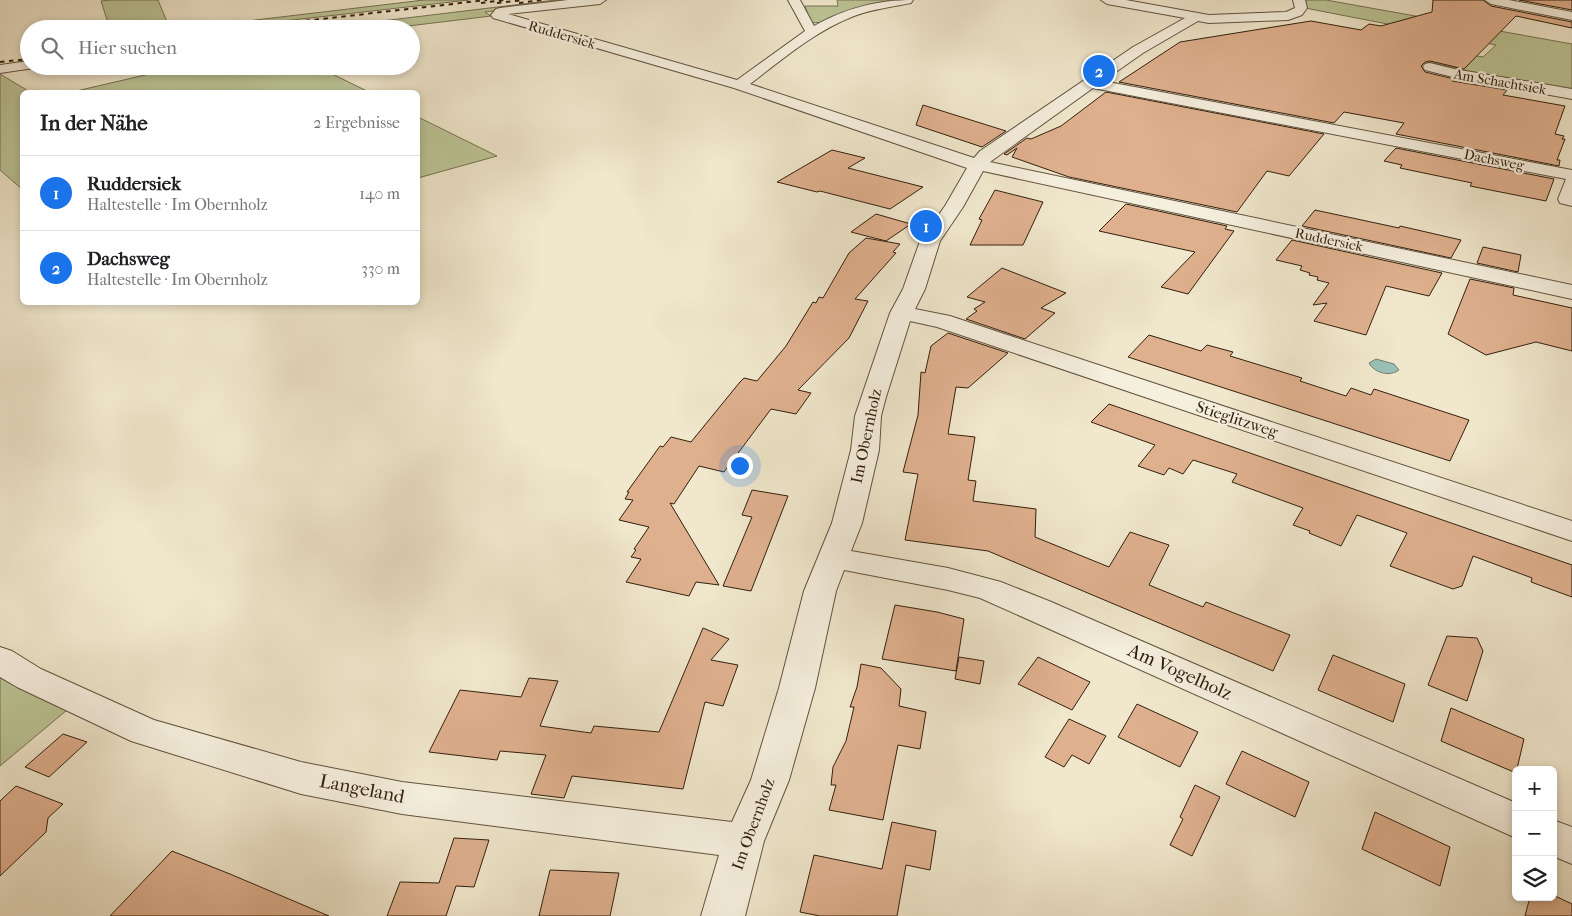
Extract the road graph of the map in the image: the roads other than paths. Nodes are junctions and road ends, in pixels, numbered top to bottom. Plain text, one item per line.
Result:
1 (600, 0) edge
2 (794, 0) edge
3 (907, 0) edge
4 (1107, 0) edge
5 (1298, 0) edge
6 (1491, 0) edge
7 (1572, 16) edge
8 (1203, 18) junction
9 (814, 31) junction
10 (20, 66) edge
11 (1430, 66) dead end
12 (0, 69) edge
13 (1092, 83) junction
14 (739, 85) junction
15 (1572, 94) edge
16 (977, 164) junction
17 (1572, 175) edge
18 (1572, 292) edge
19 (901, 313) junction
20 (1572, 531) edge
21 (832, 558) junction
22 (0, 660) edge
23 (1512, 819) edge
24 (1557, 839) edge
25 (744, 841) junction
26 (1572, 846) edge
27 (723, 916) edge

1 - 14 street, Ruddersiek
2 - 9 street
3 - 9 street
4 - 8 street
5 - 8 street, Im Obernholz
6 - 7 street
8 - 13 street, Im Obernholz
9 - 14 street
10 - 12 street
11 - 15 street, Am Schachtsiek
13 - 16 street, Im Obernholz
13 - 17 street, Dachsweg
14 - 16 street, Ruddersiek
16 - 18 street, Ruddersiek
16 - 19 street, Im Obernholz
19 - 20 street, Stieglitzweg
19 - 21 street, Im Obernholz
21 - 23 street, Am Vogelholz
21 - 25 street, Im Obernholz
22 - 25 street, Langeland
24 - 26 street
25 - 27 street, Im Obernholz

